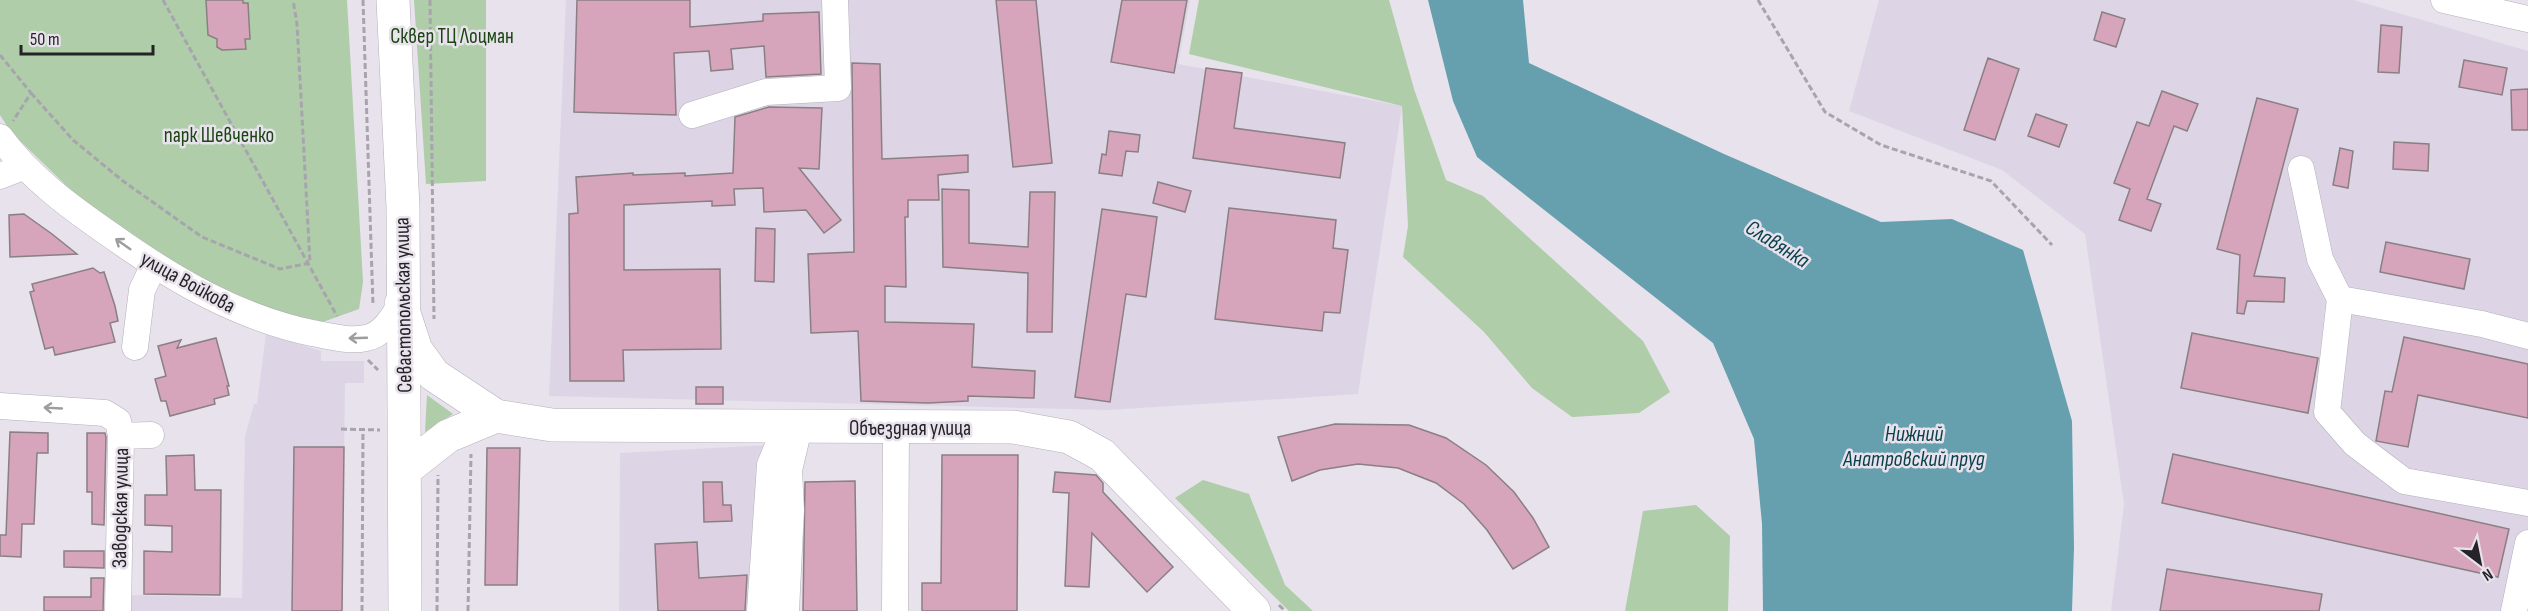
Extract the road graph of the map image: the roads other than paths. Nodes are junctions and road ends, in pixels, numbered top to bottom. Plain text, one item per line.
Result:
1 (393, 0) edge
2 (835, 0) edge
3 (2446, 0) edge
4 (2528, 19) edge
5 (692, 116) dead end
6 (1, 137) edge
7 (2301, 169) dead end
8 (12, 172) edge
9 (154, 265) junction
10 (2340, 299) junction
11 (388, 307) junction
12 (2528, 336) edge
13 (135, 347) dead end
14 (0, 406) edge
15 (496, 416) junction
16 (896, 427) junction
17 (792, 428) junction
18 (151, 435) dead end
19 (121, 436) junction
20 (406, 469) junction
21 (2528, 503) edge
22 (2528, 543) edge
23 (118, 611) edge
24 (405, 611) edge
25 (760, 611) edge
26 (786, 611) edge
27 (895, 611) edge
28 (1254, 611) edge
29 (2514, 611) edge

1 - 11 main road, Севастопольская улица
2 - 5 street
3 - 4 street
6 - 8 street, улица Войкова
7 - 10 street
9 -> 8 street, улица Войкова
11 -> 9 street, улица Войкова
9 - 13 street
10 - 12 street
10 - 21 street
11 - 15 main road, Объездная улица
11 - 20 main road, Севастопольская улица
19 -> 14 street, Заводская улица
15 - 17 main road, Объездная улица
15 - 20 main road
16 - 17 main road, Объездная улица
16 - 27 street
16 - 28 main road, Объездная улица
17 - 25 street
17 - 26 street
18 - 19 street
19 - 23 street, Заводская улица
20 - 24 main road, Севастопольская улица
22 - 29 street

